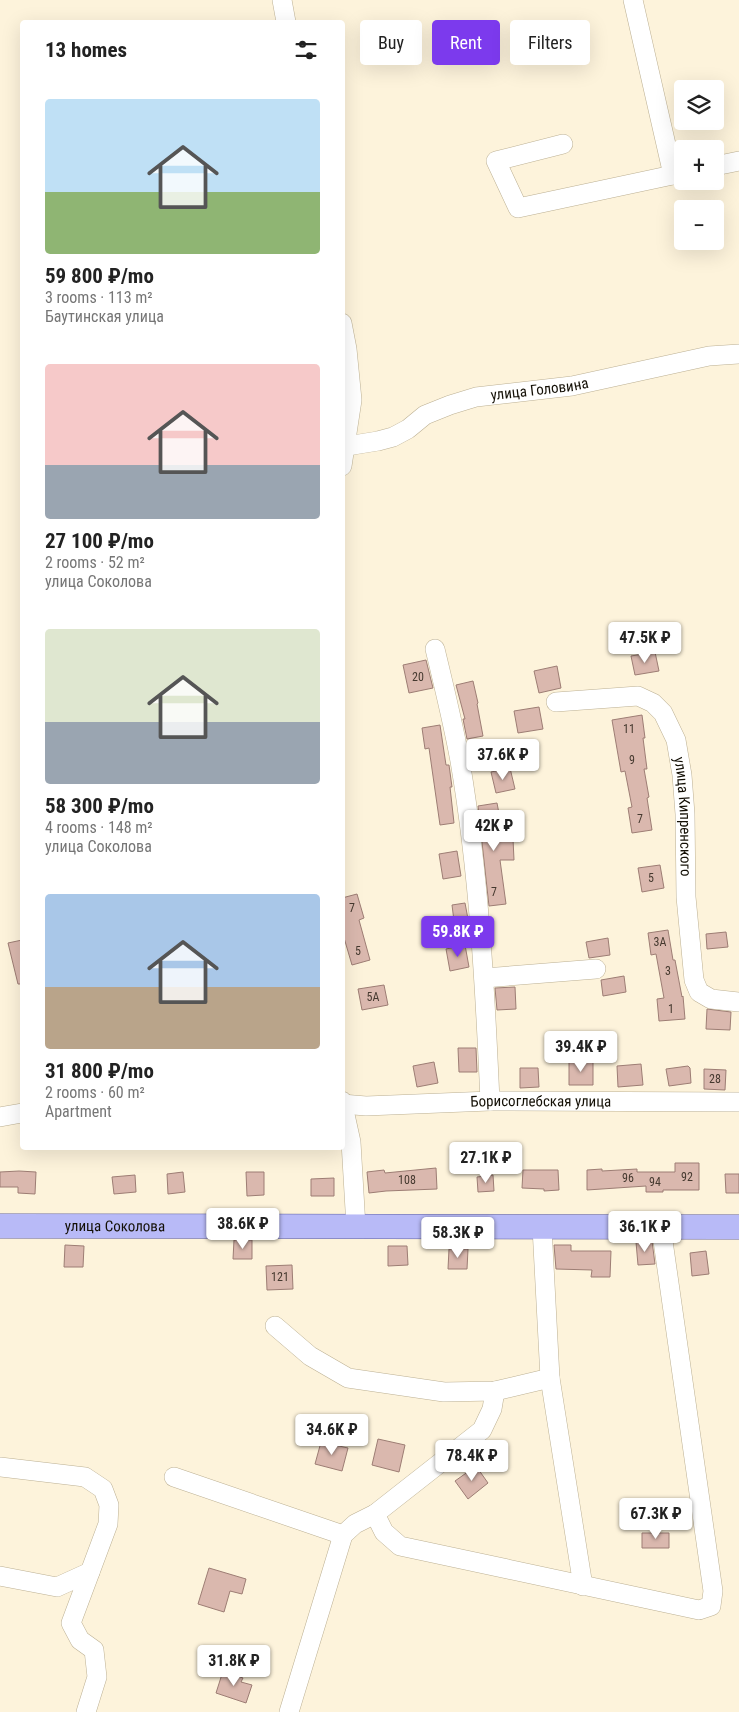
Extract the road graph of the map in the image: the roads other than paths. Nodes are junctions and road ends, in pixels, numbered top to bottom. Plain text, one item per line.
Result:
1 (282, 0) edge
2 (633, 0) edge
3 (286, 20) edge
4 (563, 144) dead end
5 (674, 159) edge
6 (739, 161) edge
7 (724, 164) edge
8 (674, 175) edge
9 (345, 340) edge
10 (739, 354) edge
11 (346, 446) junction
12 (345, 451) edge
13 (435, 649) dead end
14 (556, 702) dead end
15 (596, 969) dead end
16 (484, 978) junction
17 (739, 1002) edge
18 (490, 1101) junction
19 (739, 1102) edge
20 (345, 1103) edge
21 (345, 1113) edge
22 (20, 1114) edge
23 (0, 1117) edge
24 (0, 1226) edge
25 (356, 1226) junction
26 (542, 1227) junction
27 (661, 1227) junction
28 (739, 1227) edge
29 (275, 1326) dead end
30 (550, 1378) junction
31 (495, 1392) junction
32 (0, 1467) edge
33 (174, 1477) dead end
34 (375, 1514) junction
35 (343, 1535) junction
36 (90, 1572) junction
37 (0, 1576) edge
38 (583, 1586) junction
39 (86, 1712) edge
40 (289, 1712) edge

1 - 3 street
2 - 5 street
4 - 8 street
6 - 7 street
9 - 11 street
10 - 11 street, улица Головина
11 - 12 street
13 - 16 street
14 - 17 street, улица Кипренского
15 - 16 street
16 - 18 street
18 - 19 street, Борисоглебская улица
18 - 20 street, Борисоглебская улица
21 - 25 street
22 - 23 street
24 - 25 main road, улица Соколова
25 - 26 main road, улица Соколова
26 - 27 main road, улица Соколова
26 - 30 street
27 - 28 main road, улица Соколова
27 - 38 street
29 - 31 street
30 - 31 street
30 - 38 street
31 - 34 street
32 - 36 street
33 - 35 street
34 - 35 street
34 - 38 street
35 - 40 street
36 - 37 street
36 - 39 street

